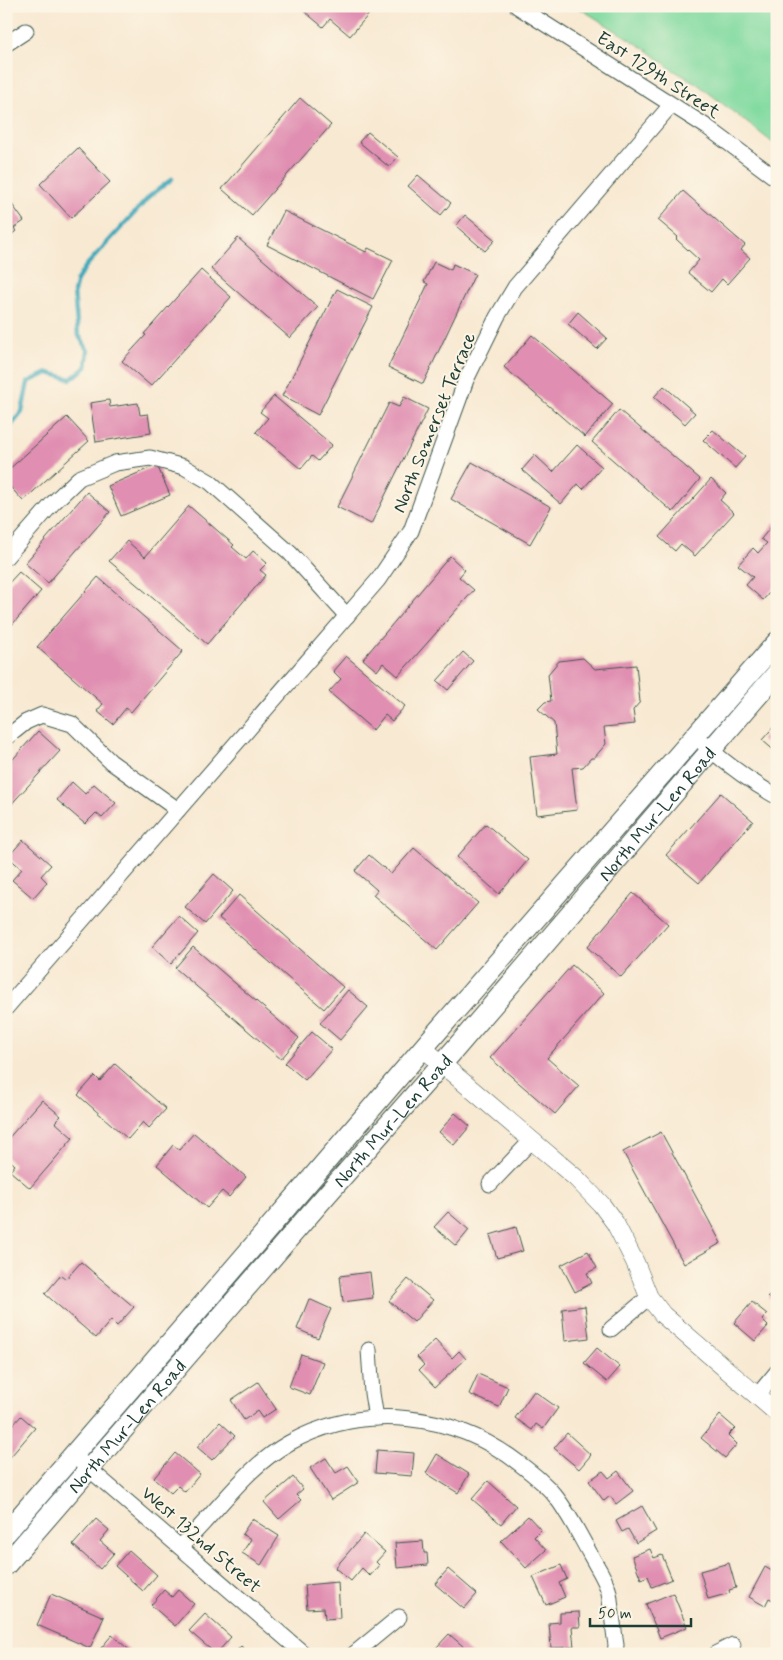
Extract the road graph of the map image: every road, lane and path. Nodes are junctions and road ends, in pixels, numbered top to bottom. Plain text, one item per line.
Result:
1 (517, 6) edge
2 (26, 31) dead end
3 (6, 44) edge
4 (671, 105) junction
5 (777, 179) edge
6 (6, 557) edge
7 (347, 616) junction
8 (777, 642) edge
9 (777, 673) edge
10 (695, 736) junction
11 (6, 738) edge
12 (711, 750) junction
13 (777, 795) edge
14 (178, 810) junction
15 (6, 1008) edge
16 (423, 1048) junction
17 (442, 1064) junction
18 (532, 1140) junction
19 (490, 1184) dead end
20 (649, 1297) junction
21 (611, 1329) dead end
22 (368, 1350) dead end
23 (777, 1372) edge
24 (757, 1396) junction
25 (777, 1413) edge
26 (376, 1418) junction
27 (74, 1455) junction
28 (90, 1469) junction
29 (6, 1533) edge
30 (180, 1547) junction
31 (6, 1565) edge
32 (399, 1617) dead end
33 (733, 1645) dead end
34 (304, 1654) edge
35 (354, 1654) edge
36 (616, 1654) edge
37 (715, 1654) edge

1 - 4 street, East 129th Street
2 - 3 street
4 - 5 street, East 129th Street
4 - 7 street, North Somerset Terrace
6 - 7 street
7 - 14 street, North Somerset Terrace
8 - 10 main road, North Mur-Len Road
9 - 12 main road, North Mur-Len Road
10 - 12 street
10 - 16 main road, North Mur-Len Road
11 - 14 street
12 - 13 street
12 - 17 main road, North Mur-Len Road
14 - 15 street, North Somerset Terrace
16 - 17 street
16 - 27 main road, North Mur-Len Road
17 - 18 street
17 - 28 main road, North Mur-Len Road
18 - 19 street
18 - 20 street
20 - 21 street
20 - 24 street
22 - 26 street
23 - 24 street
24 - 25 street
26 - 30 street
26 - 36 street
27 - 28 street, West 132nd Street
27 - 29 main road, North Mur-Len Road
28 - 30 street, West 132nd Street
28 - 31 main road, North Mur-Len Road
30 - 34 street, West 132nd Street
32 - 35 street
33 - 37 street

